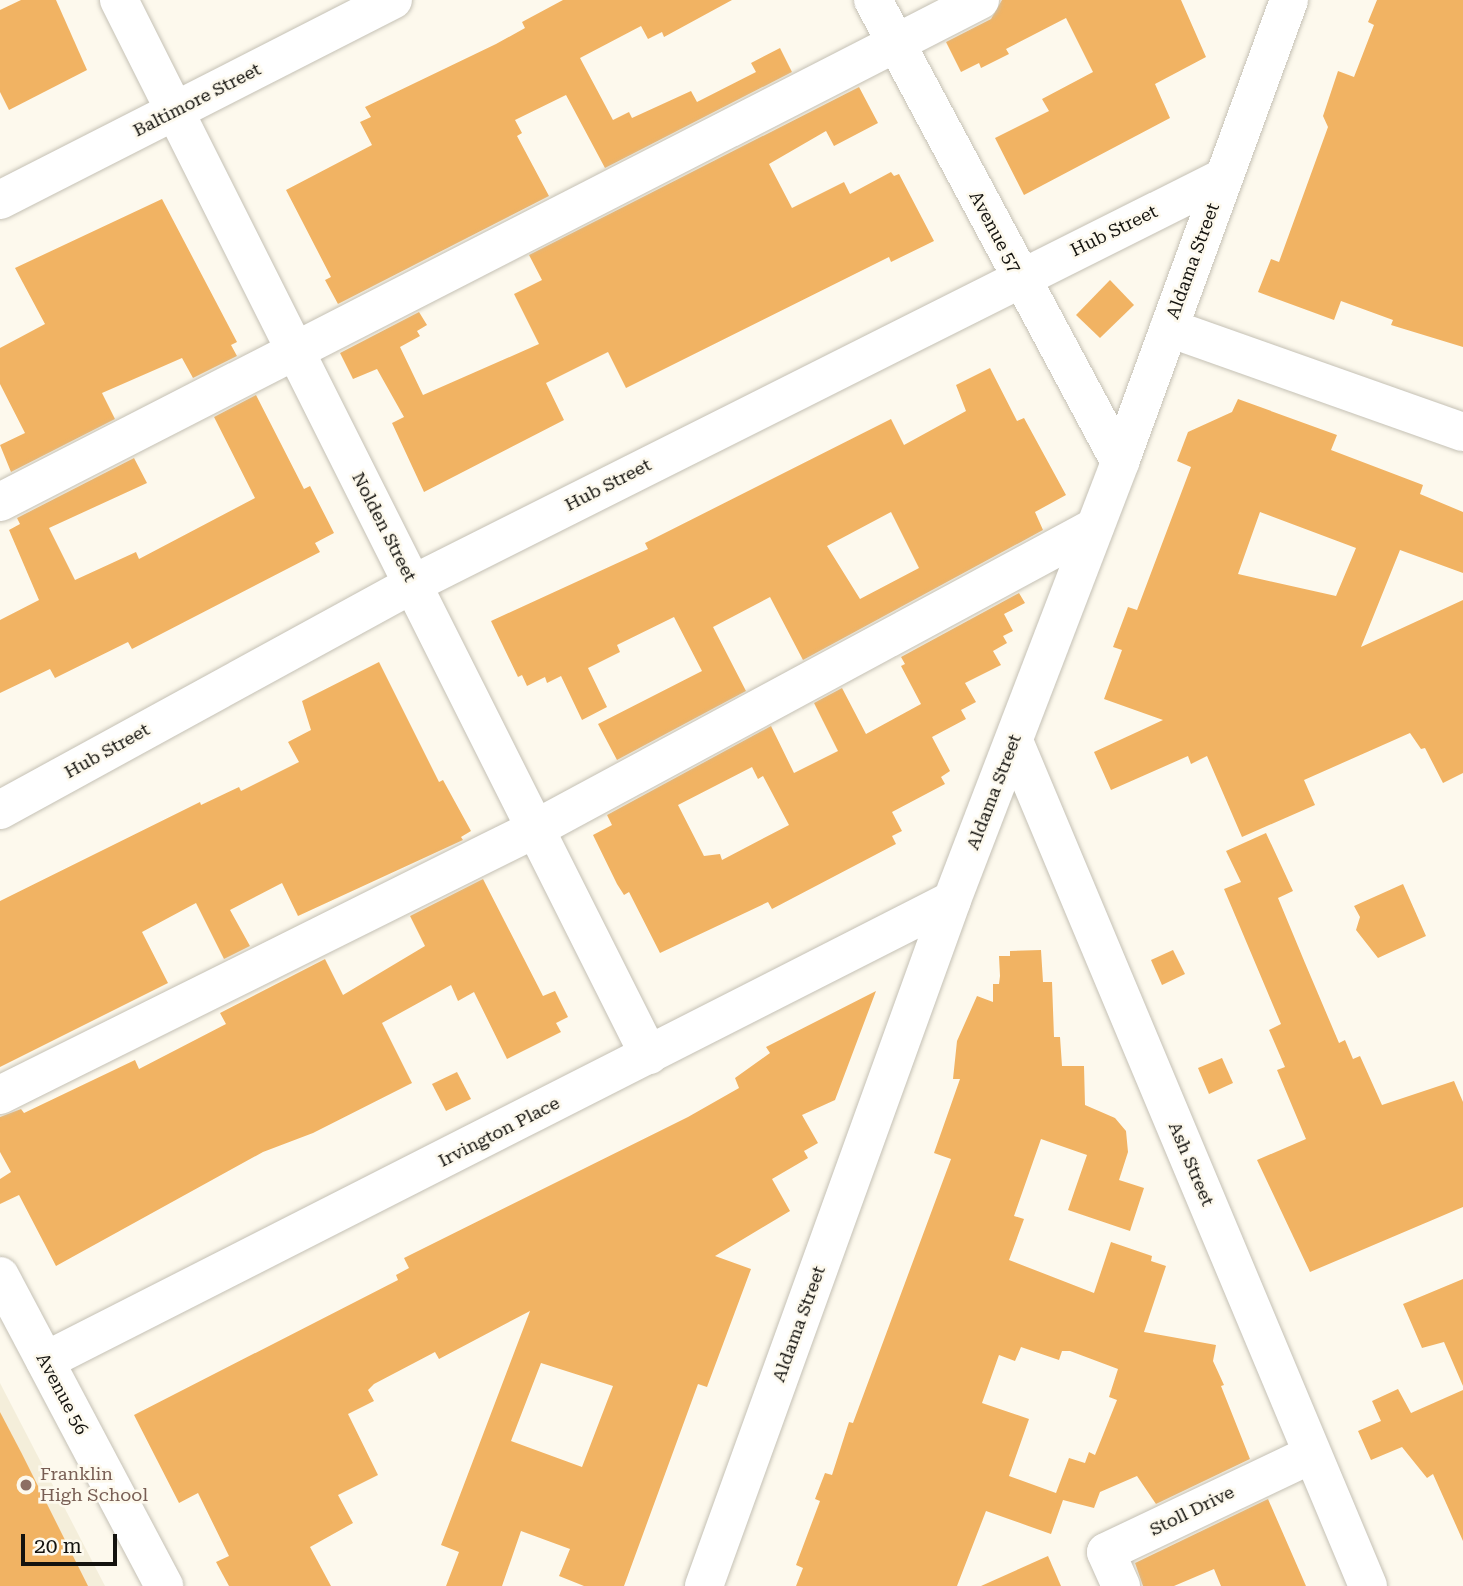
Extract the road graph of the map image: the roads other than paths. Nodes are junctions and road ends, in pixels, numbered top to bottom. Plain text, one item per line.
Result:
1 (119, 0) edge
2 (393, 0) edge
3 (873, 0) edge
4 (980, 0) edge
5 (1289, 0) edge
6 (897, 44) junction
7 (175, 111) junction
8 (1224, 177) junction
9 (0, 200) edge
10 (1019, 277) junction
11 (1169, 328) junction
12 (295, 349) junction
13 (1463, 432) edge
14 (1120, 462) junction
15 (0, 502) edge
16 (1095, 527) junction
17 (413, 584) junction
18 (1014, 741) junction
19 (0, 810) edge
20 (535, 829) junction
21 (952, 900) junction
22 (649, 1055) junction
23 (0, 1095) edge
24 (0, 1276) edge
25 (45, 1361) junction
26 (1312, 1454) junction
27 (164, 1586) edge
28 (704, 1586) edge
29 (1121, 1586) edge
30 (1368, 1586) edge

1 - 7 street, Nolden Street
2 - 7 street, Baltimore Street
3 - 6 street, Avenue 57
4 - 6 street
5 - 8 street, Aldama Street
6 - 10 street, Avenue 57
6 - 12 street
7 - 9 street, Baltimore Street
7 - 12 street, Nolden Street
8 - 10 street, Hub Street
8 - 11 street, Aldama Street
10 - 14 street, Avenue 57
10 - 17 street, Hub Street
11 - 13 street
11 - 14 street, Aldama Street
12 - 15 street
12 - 17 street, Nolden Street
14 - 16 street, Aldama Street
16 - 18 street, Aldama Street
16 - 20 street
17 - 19 street, Hub Street
17 - 20 street, Nolden Street
18 - 21 street, Aldama Street
18 - 26 street, Ash Street
20 - 22 street, Nolden Street
20 - 23 street
21 - 22 street, Irvington Place
21 - 28 street, Aldama Street
22 - 25 street, Irvington Place
24 - 25 street, Avenue 56
25 - 27 street, Avenue 56
26 - 29 street, Stoll Drive
26 - 30 street, Ash Street

